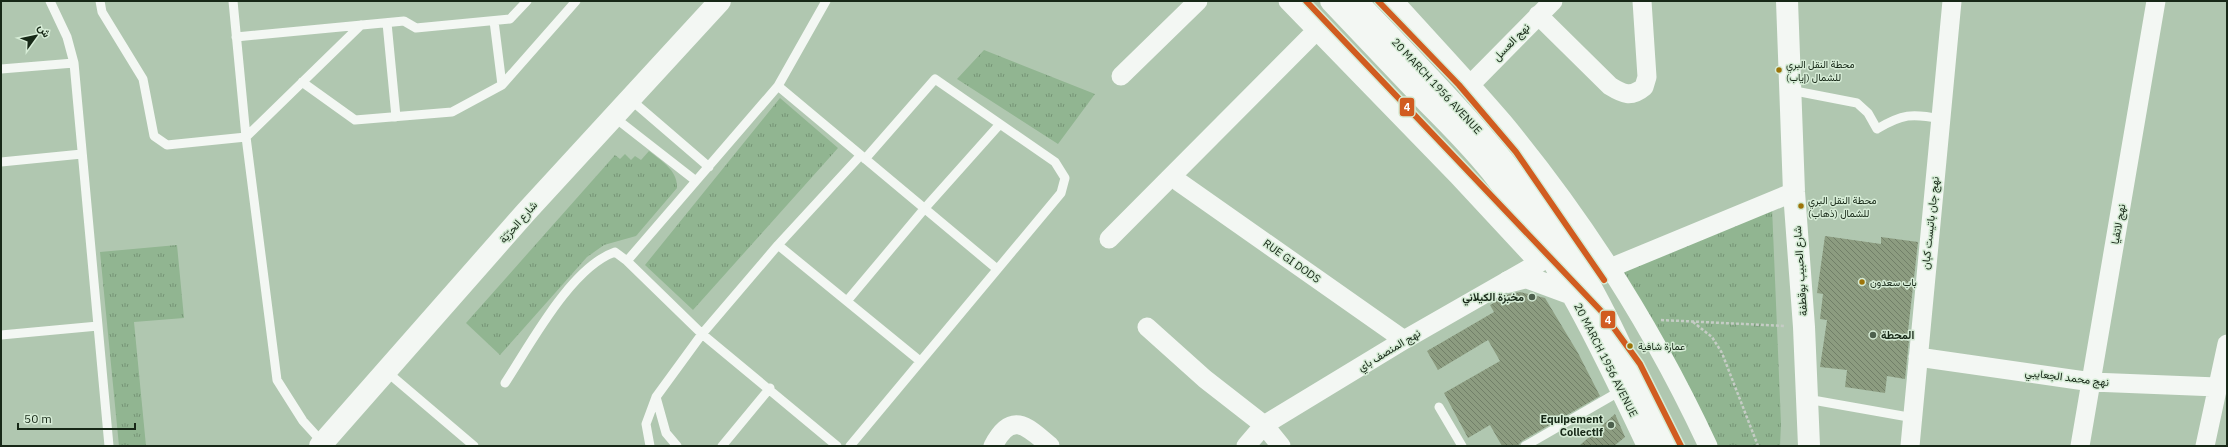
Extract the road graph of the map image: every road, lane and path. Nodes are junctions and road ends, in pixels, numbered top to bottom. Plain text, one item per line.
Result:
1 (50, 1) edge
2 (100, 1) edge
3 (233, 1) edge
4 (527, 1) edge
5 (576, 1) edge
6 (720, 1) edge
7 (826, 1) edge
8 (1198, 1) edge
9 (1288, 1) edge
10 (1331, 1) edge
11 (1356, 1) edge
12 (1394, 1) edge
13 (1554, 1) edge
14 (1642, 1) edge
15 (1787, 1) edge
16 (1952, 1) edge
17 (2156, 1) edge
18 (1538, 15) junction
19 (494, 21) junction
20 (387, 23) junction
21 (361, 25) junction
22 (1316, 31) junction
23 (236, 37) junction
24 (74, 63) junction
25 (1, 69) edge
26 (1121, 76) dead end
27 (302, 82) junction
28 (502, 85) junction
29 (1470, 85) junction
30 (778, 86) junction
31 (1790, 90) junction
32 (630, 99) junction
33 (396, 117) junction
34 (614, 117) junction
35 (1941, 119) junction
36 (1000, 124) junction
37 (246, 137) junction
38 (82, 154) junction
39 (862, 158) junction
40 (1, 162) edge
41 (709, 167) junction
42 (696, 182) junction
43 (1179, 182) dead end
44 (1794, 192) junction
45 (925, 208) junction
46 (1109, 239) dead end
47 (778, 246) junction
48 (1552, 255) junction
49 (627, 262) junction
50 (1610, 268) junction
51 (997, 269) junction
52 (1508, 282) junction
53 (1572, 294) junction
54 (847, 301) junction
55 (1642, 320) junction
56 (1693, 322) junction
57 (98, 326) junction
58 (1147, 326) dead end
59 (1804, 327) junction
60 (702, 334) junction
61 (1, 335) edge
62 (1404, 340) junction
63 (2227, 344) edge
64 (1918, 357) junction
65 (920, 361) junction
66 (387, 372) junction
67 (2092, 382) junction
68 (506, 384) dead end
69 (2217, 387) junction
70 (770, 388) junction
71 (1622, 390) junction
72 (656, 397) junction
73 (1807, 399) junction
74 (1439, 407) dead end
75 (1914, 418) junction
76 (1264, 425) junction
77 (1810, 440) edge
78 (321, 444) edge
79 (109, 446) edge
80 (474, 446) edge
81 (650, 446) edge
82 (676, 446) edge
83 (722, 446) edge
84 (837, 446) edge
85 (850, 446) edge
86 (993, 446) edge
87 (1050, 446) edge
88 (1246, 446) edge
89 (1281, 446) edge
90 (1462, 446) edge
91 (1525, 446) edge
92 (1648, 446) edge
93 (1666, 446) edge
94 (1708, 446) edge
95 (1758, 446) edge
96 (1910, 446) edge
97 (2080, 446) edge
98 (2205, 446) edge

1 - 24 lane
2 - 37 lane
3 - 23 lane
4 - 19 lane
5 - 28 lane
6 - 32 main road, شارع الحرّيّة
7 - 30 lane
8 - 26 street
9 - 22 street, 20 MARCH 1956 AVENUE
10 - 48 main road, 20 MARCH 1956 AVENUE
11 - 48 main road, 20 MARCH 1956 AVENUE
12 - 29 street
13 - 18 street, نهج العسل
14 - 18 street
15 - 31 main road, شارع الحبيب بوقطفة
16 - 35 street, نهج جان باتيست كبان
17 - 67 street, نهج لاتفيا
18 - 29 street, نهج العسل
19 - 20 lane
19 - 28 lane
20 - 21 lane
20 - 33 lane
21 - 23 lane
21 - 27 lane
22 - 46 street
22 - 48 street, 20 MARCH 1956 AVENUE
23 - 37 lane
24 - 25 lane
24 - 38 lane
27 - 33 lane
27 - 37 lane
28 - 33 lane
29 - 50 street
30 - 39 lane
30 - 41 lane
31 - 35 lane
31 - 44 main road, شارع الحبيب بوقطفة
32 - 34 main road, شارع الحرّيّة
32 - 41 lane
34 - 42 lane
34 - 66 main road, شارع الحرّيّة
35 - 64 street, نهج جان باتيست كبان
36 - 39 lane
36 - 45 lane
36 - 51 lane
37 - 78 lane
38 - 40 lane
38 - 57 lane
39 - 45 lane
39 - 47 lane
41 - 42 lane
42 - 49 lane
43 - 62 street, RUE GI DODS
44 - 50 street
44 - 59 main road, شارع الحبيب بوقطفة
45 - 51 lane
45 - 54 lane
47 - 54 lane
47 - 60 lane
48 - 52 street, نهج المنصف باي
48 - 53 main road, 20 MARCH 1956 AVENUE
48 - 93 main road, 20 MARCH 1956 AVENUE
49 - 60 lane
49 - 68 lane
50 - 55 street
51 - 65 lane
52 - 53 main road
52 - 62 street, نهج المنصف باي
53 - 71 main road, 20 MARCH 1956 AVENUE
54 - 65 lane
55 - 56 path
55 - 94 street
56 - 59 path
56 - 95 path
57 - 61 lane
57 - 79 lane
58 - 76 street
59 - 73 main road, شارع الحبيب بوقطفة
60 - 70 lane
60 - 72 lane
62 - 76 street, نهج المنصف باي
63 - 69 street
64 - 67 street, نهج محمد الجعايبي
64 - 75 street, نهج جان باتيست كبان
65 - 85 lane
66 - 78 main road, شارع الحرّيّة
66 - 80 lane
67 - 69 street, نهج محمد الجعايبي
67 - 97 street, نهج لاتفيا
69 - 98 street
70 - 83 lane
70 - 84 lane
71 - 91 lane
71 - 92 main road, 20 MARCH 1956 AVENUE
72 - 81 lane
72 - 82 lane
73 - 75 lane
73 - 77 main road, شارع الحبيب بوقطفة
74 - 90 lane
75 - 96 street, نهج جان باتيست كبان
76 - 88 street, نهج المنصف باي
76 - 89 street
86 - 87 street

